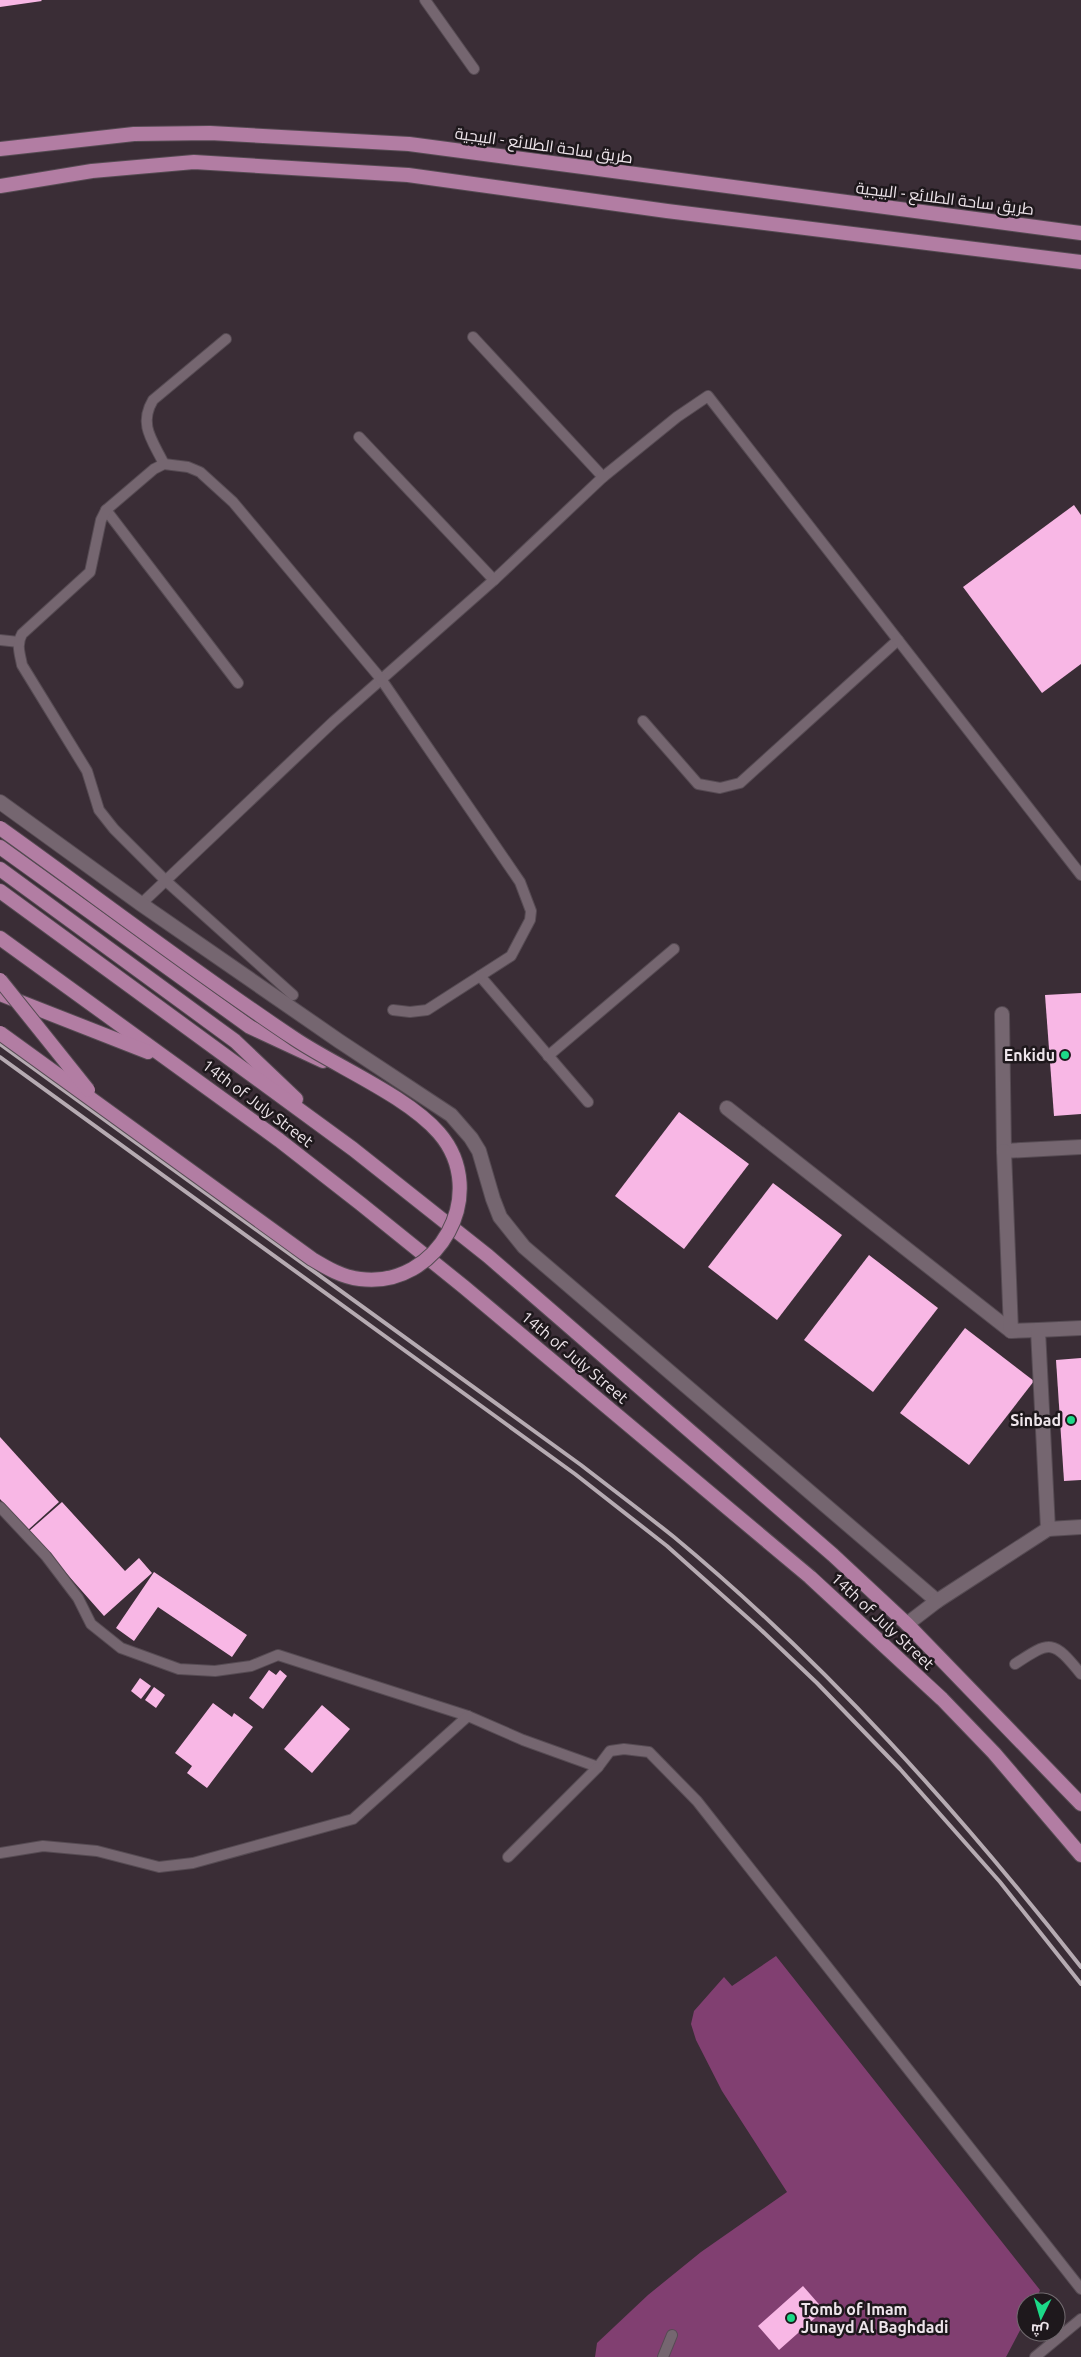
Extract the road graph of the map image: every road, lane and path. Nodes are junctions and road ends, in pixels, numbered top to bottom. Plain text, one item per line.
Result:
1 (425, 0) edge
2 (474, 68) dead end
3 (0, 149) edge
4 (1, 186) edge
5 (1081, 234) edge
6 (1081, 262) edge
7 (473, 338) dead end
8 (226, 339) dead end
9 (359, 437) dead end
10 (164, 464) junction
11 (602, 477) junction
12 (106, 510) junction
13 (494, 580) junction
14 (0, 640) edge
15 (898, 640) junction
16 (19, 642) junction
17 (381, 679) junction
18 (238, 683) dead end
19 (643, 722) dead end
20 (0, 802) edge
21 (0, 828) edge
22 (0, 847) edge
23 (0, 869) edge
24 (1081, 875) edge
25 (166, 881) junction
26 (0, 891) edge
27 (141, 904) junction
28 (0, 938) edge
29 (674, 949) dead end
30 (480, 976) junction
31 (0, 980) edge
32 (0, 994) edge
33 (293, 995) dead end
34 (394, 1010) dead end
35 (1002, 1014) dead end
36 (0, 1033) edge
37 (548, 1056) junction
38 (188, 1074) junction
39 (380, 1089) junction
40 (588, 1102) dead end
41 (727, 1108) dead end
42 (130, 1127) junction
43 (1081, 1147) edge
44 (353, 1149) junction
45 (1004, 1151) junction
46 (1081, 1328) edge
47 (1038, 1330) junction
48 (1011, 1331) junction
49 (0, 1507) edge
50 (1081, 1527) edge
51 (1048, 1528) junction
52 (937, 1601) junction
53 (907, 1624) junction
54 (1014, 1664) dead end
55 (1081, 1674) edge
56 (468, 1716) junction
57 (598, 1767) junction
58 (1081, 1804) edge
59 (0, 1853) edge
60 (1081, 1855) edge
61 (508, 1857) dead end
62 (1081, 2289) edge
63 (1081, 2319) edge
64 (672, 2335) dead end
65 (663, 2357) edge
66 (1035, 2357) edge

1 - 2 lane
3 - 5 main road, طريق ساحة الطلائع - البيجية
4 - 6 main road
7 - 11 lane
8 - 10 lane
9 - 13 lane
10 - 12 lane
10 - 17 lane
11 - 13 lane
11 - 15 lane
12 - 16 lane
12 - 18 lane
13 - 17 lane
14 - 16 lane
15 - 19 lane
15 - 24 lane
16 - 25 lane
17 - 25 lane
17 - 30 lane
20 - 27 street
21 - 39 main road, bridge
22 - 39 main road, bridge
23 - 44 main road
25 - 27 lane
25 - 33 lane
26 - 44 main road, 14th of July Street
27 - 52 street
28 - 38 main road, 14th of July Street
29 - 37 lane
30 - 34 lane
30 - 37 lane
31 - 42 main road, bridge
32 - 38 main road
35 - 45 street
36 - 42 main road, bridge
37 - 40 lane
38 - 60 main road, 14th of July Street
39 - 42 main road, bridge
41 - 48 street
43 - 45 street
44 - 53 main road, 14th of July Street
45 - 48 street
46 - 47 street
47 - 48 street
47 - 51 street
49 - 56 lane
50 - 51 street
51 - 52 street
52 - 53 street
53 - 58 main road, 14th of July Street
54 - 55 lane
56 - 57 lane
56 - 59 lane
57 - 61 lane
57 - 62 lane
63 - 66 lane
64 - 65 lane

